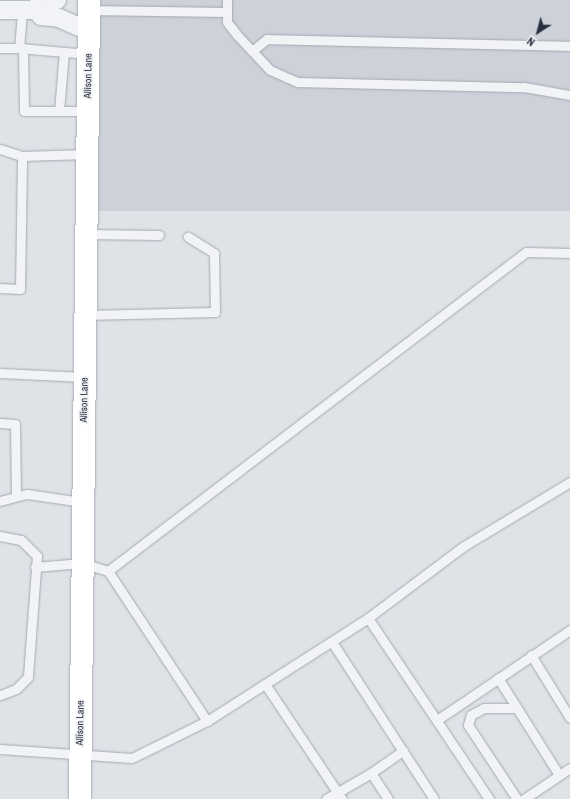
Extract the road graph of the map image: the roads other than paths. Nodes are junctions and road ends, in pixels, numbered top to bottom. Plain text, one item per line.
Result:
1 (57, 0) edge
2 (226, 0) edge
3 (0, 10) edge
4 (30, 10) junction
5 (226, 12) junction
6 (88, 14) edge
7 (570, 46) edge
8 (0, 48) edge
9 (21, 48) junction
10 (252, 51) junction
11 (64, 52) junction
12 (88, 54) junction
13 (570, 95) edge
14 (59, 111) junction
15 (87, 111) junction
16 (0, 149) edge
17 (87, 154) junction
18 (22, 156) junction
19 (86, 234) junction
20 (159, 235) dead end
21 (188, 237) dead end
22 (570, 253) edge
23 (0, 288) edge
24 (85, 315) junction
25 (0, 374) edge
26 (84, 377) junction
27 (0, 423) edge
28 (570, 482) edge
29 (16, 495) junction
30 (0, 501) edge
31 (82, 502) junction
32 (0, 536) edge
33 (82, 563) junction
34 (35, 567) junction
35 (108, 571) junction
36 (368, 618) junction
37 (570, 630) edge
38 (332, 642) junction
39 (531, 655) junction
40 (498, 678) junction
41 (264, 684) junction
42 (0, 695) edge
43 (517, 708) junction
44 (570, 718) edge
45 (437, 720) junction
46 (207, 721) junction
47 (0, 749) edge
48 (403, 751) junction
49 (80, 754) junction
50 (570, 768) edge
51 (371, 773) junction
52 (559, 775) junction
53 (340, 796) edge
54 (80, 799) edge
55 (326, 799) edge
56 (388, 799) edge
57 (434, 799) edge
58 (490, 799) edge
59 (517, 799) edge
60 (524, 799) edge

1 - 4 street
2 - 5 lane
3 - 4 street
4 - 6 street
4 - 9 lane
5 - 6 lane
5 - 10 lane
6 - 12 main road, Allison Lane
7 - 10 lane
8 - 9 lane
9 - 11 lane
9 - 14 lane
10 - 13 lane
11 - 12 lane
11 - 14 lane
12 - 15 main road, Allison Lane
14 - 15 lane
15 - 17 main road, Allison Lane
16 - 18 lane
17 - 18 lane
17 - 19 main road, Allison Lane
18 - 23 lane
19 - 20 lane
19 - 24 main road, Allison Lane
21 - 24 lane
22 - 35 lane
24 - 26 main road, Allison Lane
25 - 26 lane
26 - 31 main road, Allison Lane
27 - 29 lane
28 - 36 lane
29 - 30 lane
29 - 31 lane
31 - 33 main road, Allison Lane
32 - 34 lane
33 - 34 lane
33 - 35 lane
33 - 49 main road, Allison Lane
34 - 42 lane
35 - 46 lane
36 - 38 lane
36 - 45 lane
37 - 39 lane
38 - 41 lane
38 - 48 lane
39 - 40 lane
39 - 44 lane
40 - 43 lane
40 - 45 lane
41 - 46 lane
41 - 53 lane
43 - 52 lane
43 - 59 lane
45 - 58 lane
46 - 49 lane
47 - 49 lane
48 - 51 lane
48 - 57 lane
49 - 54 main road, Allison Lane
50 - 52 lane
51 - 53 lane
51 - 56 lane
52 - 60 lane
53 - 55 lane

